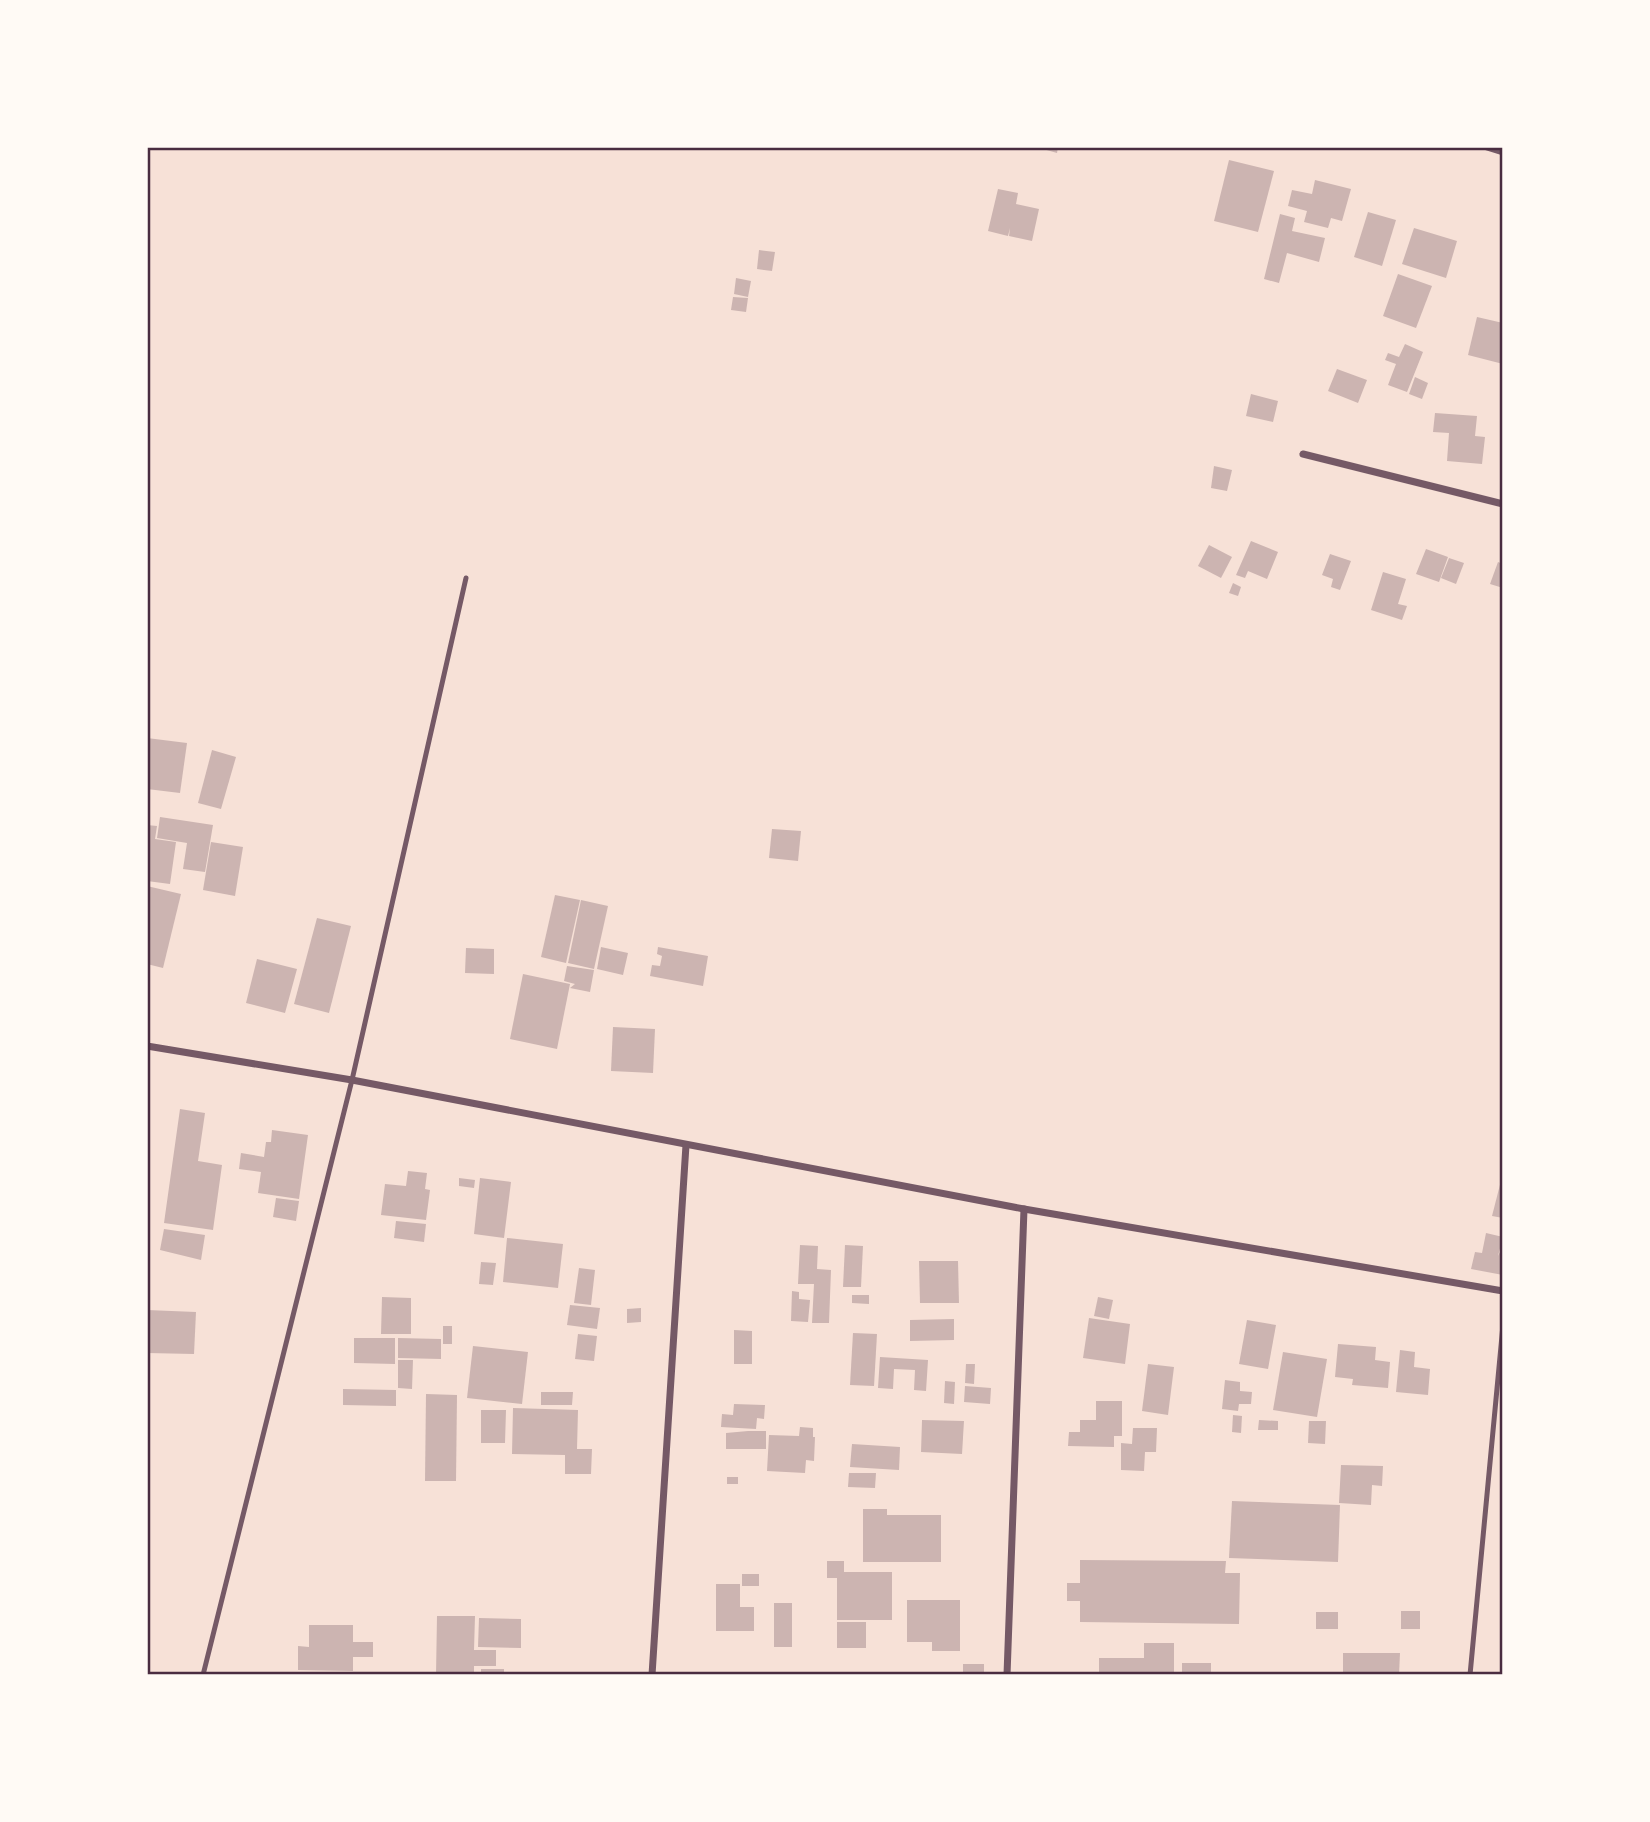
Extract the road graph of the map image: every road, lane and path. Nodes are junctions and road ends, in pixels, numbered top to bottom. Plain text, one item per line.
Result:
1 (1487, 147) edge
2 (1503, 152) edge
3 (1303, 454) dead end
4 (1503, 504) edge
5 (466, 578) dead end
6 (147, 1046) edge
7 (352, 1080) junction
8 (686, 1145) junction
9 (1024, 1209) junction
10 (1503, 1291) edge
11 (1503, 1325) edge
12 (203, 1675) edge
13 (652, 1675) edge
14 (1007, 1675) edge
15 (1470, 1675) edge

1 - 2 street
3 - 4 street
5 - 7 lane
6 - 7 street
7 - 8 street
7 - 12 lane
8 - 9 street
8 - 13 street
9 - 10 street
9 - 14 street
11 - 15 lane

